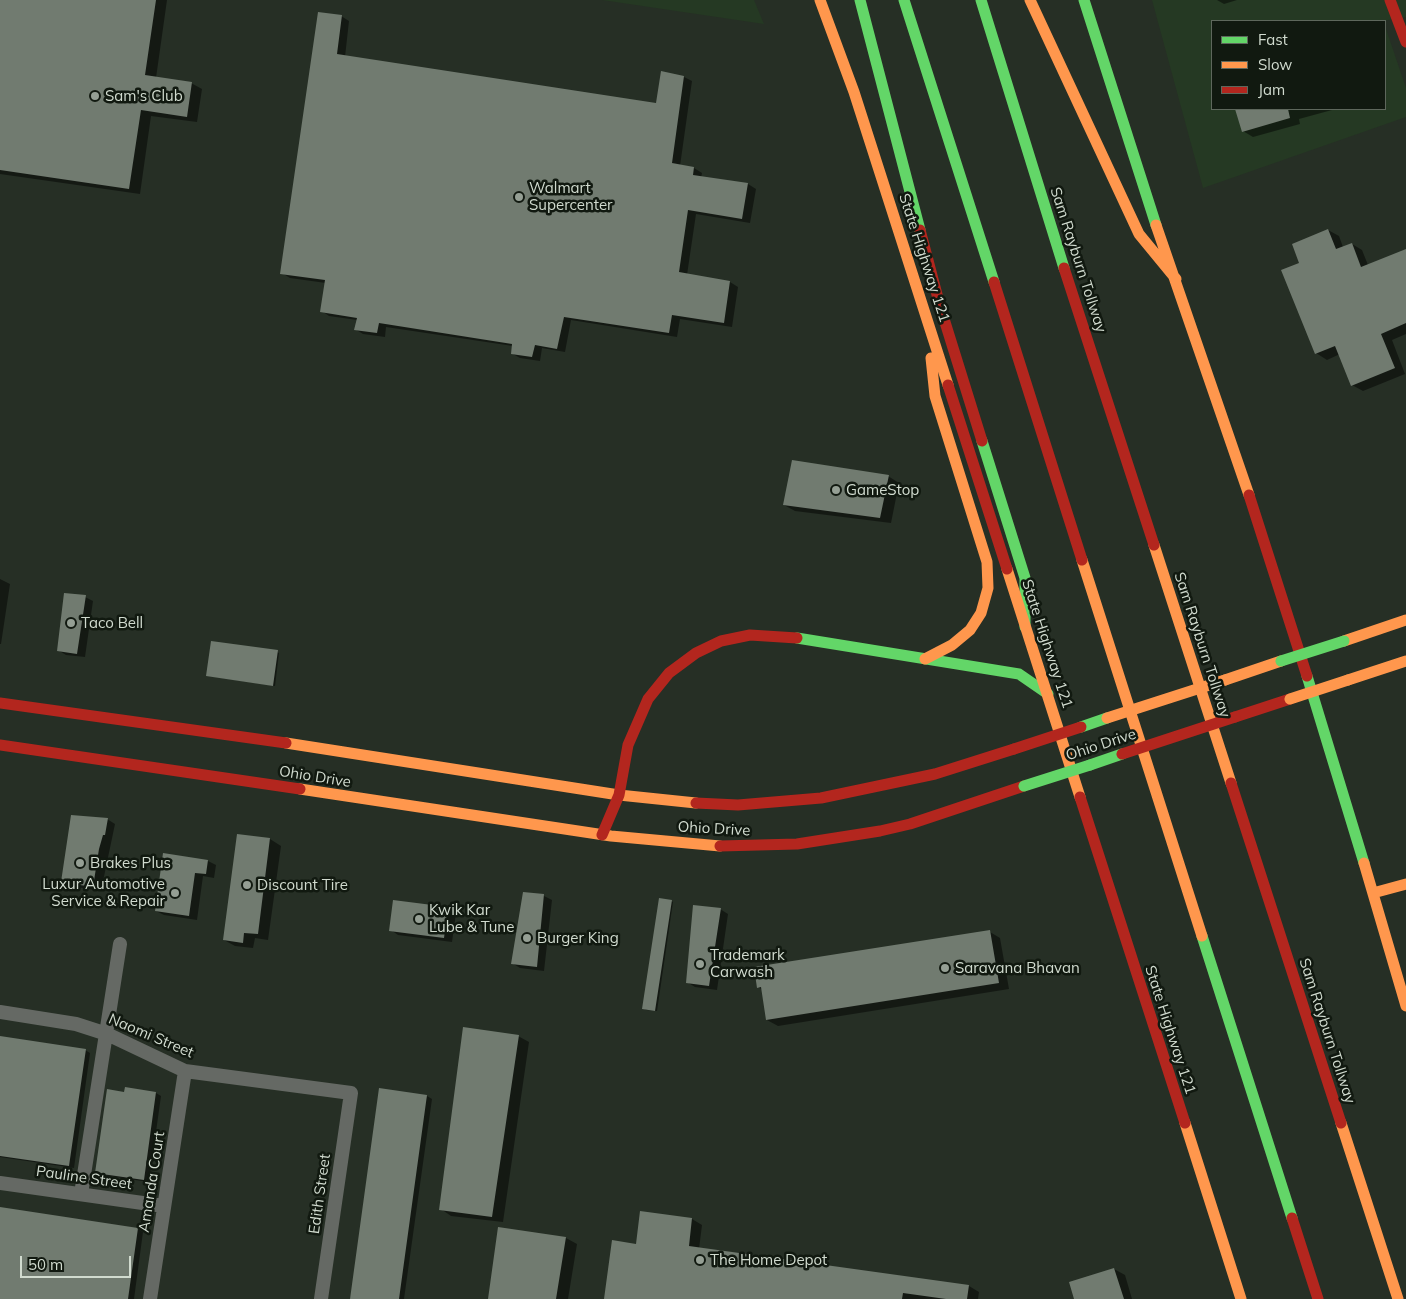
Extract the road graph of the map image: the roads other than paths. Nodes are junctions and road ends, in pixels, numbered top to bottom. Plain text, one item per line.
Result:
1 (820, 0) edge
2 (860, 0) edge
3 (904, 0) edge
4 (981, 0) edge
5 (1030, 0) edge
6 (1084, 0) edge
7 (1390, 0) edge
8 (1406, 42) edge
9 (1176, 279) junction
10 (928, 322) junction
11 (1406, 620) edge
12 (1025, 627) junction
13 (925, 659) junction
14 (1406, 661) edge
15 (1048, 694) junction
16 (0, 703) edge
17 (0, 745) edge
18 (619, 795) junction
19 (620, 829) junction
20 (602, 835) junction
21 (1406, 884) edge
22 (1373, 894) junction
23 (120, 944) dead end
24 (1406, 1006) edge
25 (0, 1012) edge
26 (106, 1034) junction
27 (185, 1071) junction
28 (351, 1093) joint
29 (0, 1183) edge
30 (80, 1194) junction
31 (164, 1206) junction
32 (150, 1299) edge
33 (322, 1299) edge
34 (1241, 1299) edge
35 (1318, 1299) edge
36 (1398, 1299) edge

1 - 10 main road, State Highway 121
2 - 12 main road
3 - 35 main road
4 - 36 main road, Sam Rayburn Tollway
5 - 9 main road
6 - 9 main road
7 - 8 main road
9 - 22 main road
10 - 12 main road, State Highway 121
10 - 13 main road
11 - 18 main road, Ohio Drive, bridge
12 - 15 main road, State Highway 121
13 - 15 main road
13 - 18 main road
14 - 19 main road, Ohio Drive, bridge
15 - 34 main road, State Highway 121
16 - 18 main road, Ohio Drive
17 - 20 main road, Ohio Drive
18 - 19 main road
18 - 20 main road
19 - 20 main road, Ohio Drive
21 - 22 main road
22 - 24 main road
23 - 26 street
25 - 26 street, Naomi Street
26 - 27 street, Naomi Street
26 - 30 street
27 - 28 street, Naomi Street
27 - 31 street, Amanda Court
28 - 33 street, Edith Street
29 - 30 street, Pauline Street
30 - 31 street, Pauline Street
31 - 32 street, Amanda Court

